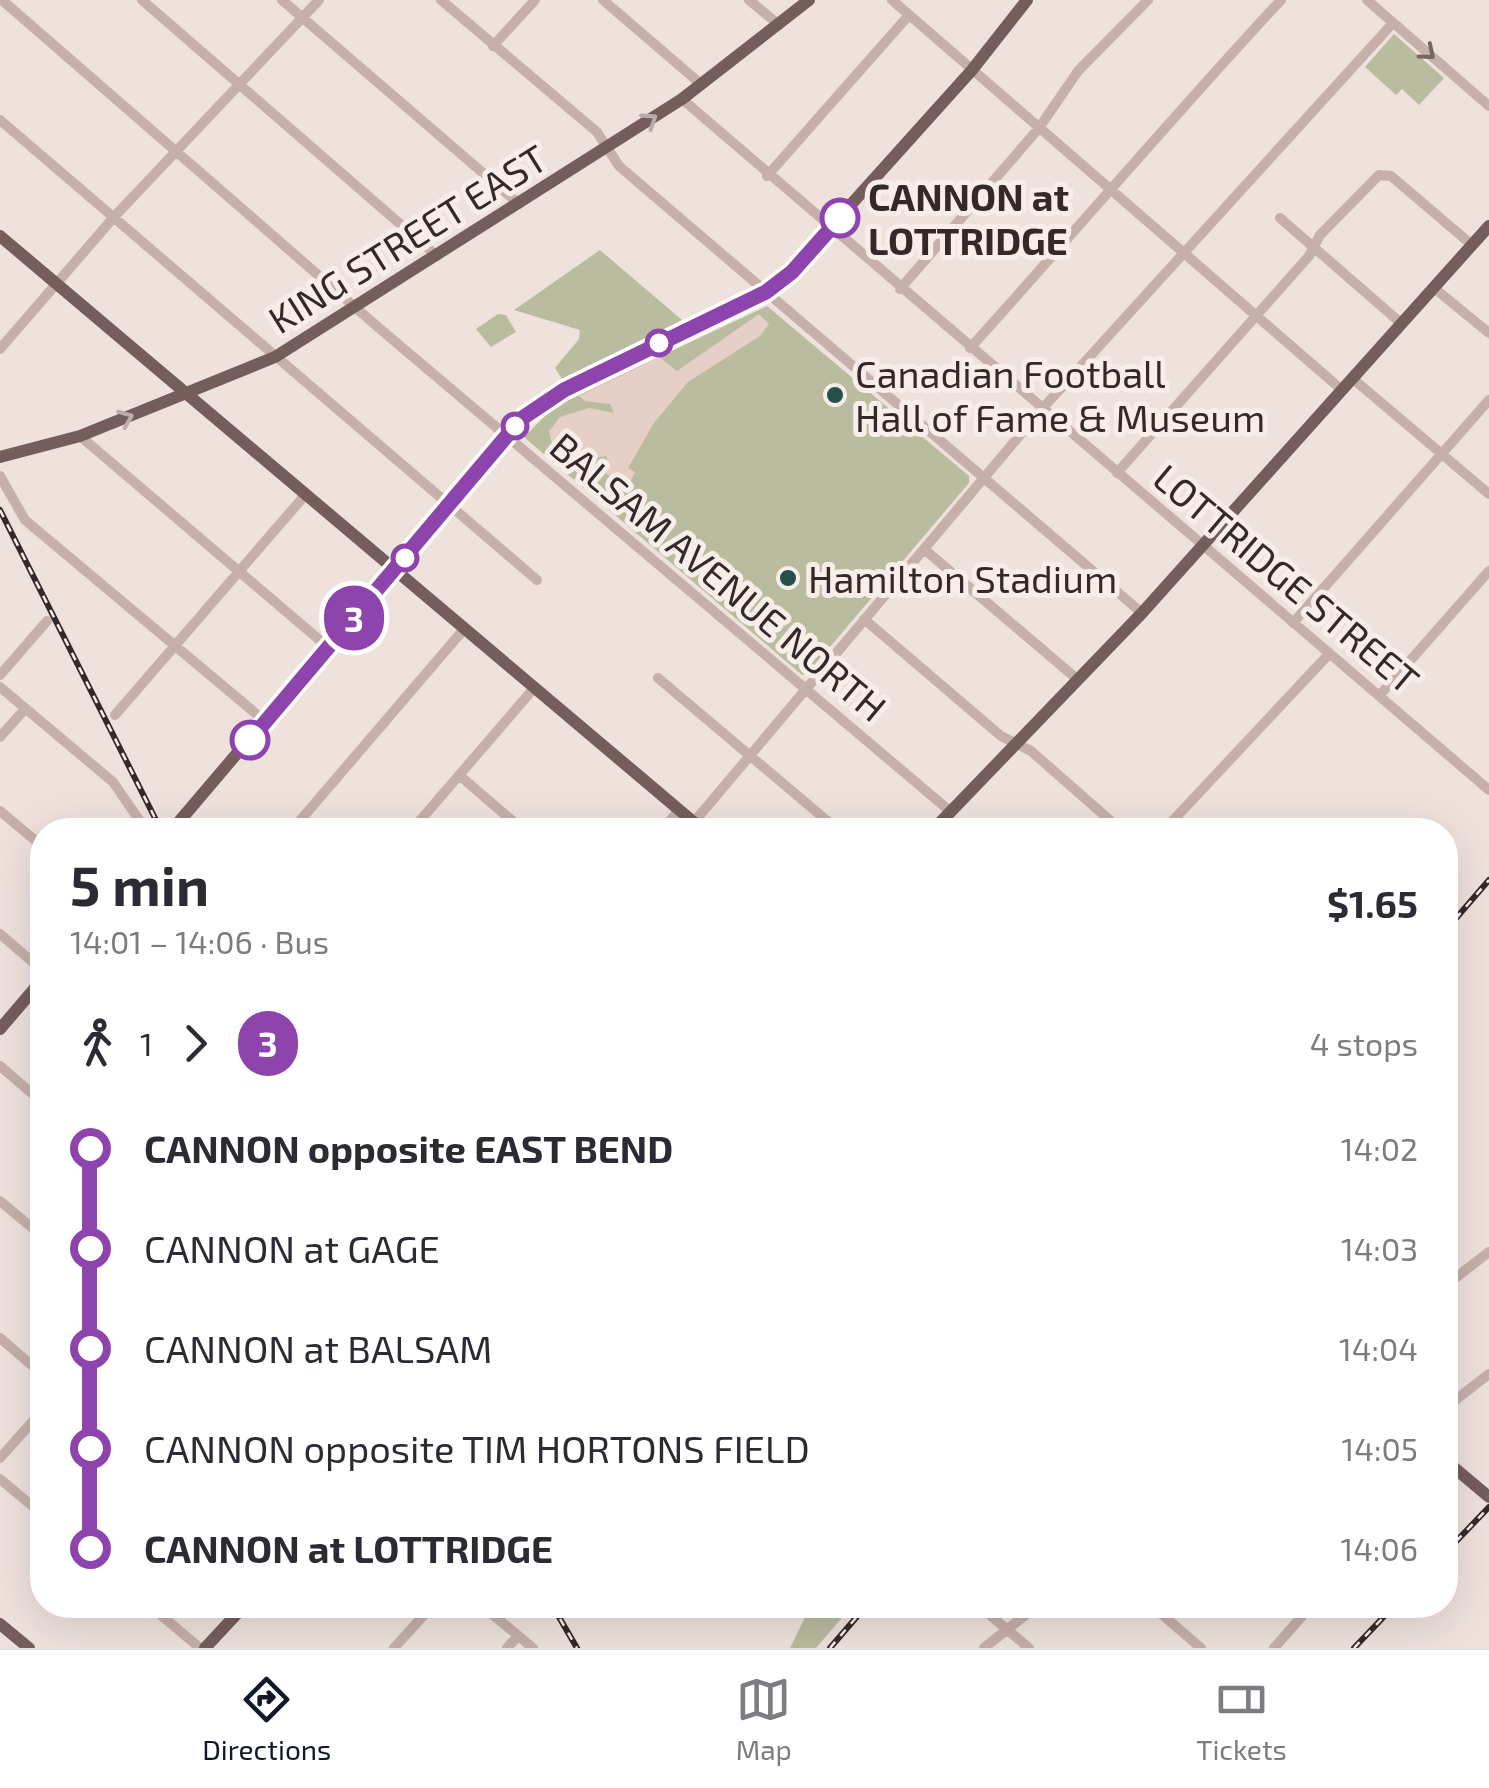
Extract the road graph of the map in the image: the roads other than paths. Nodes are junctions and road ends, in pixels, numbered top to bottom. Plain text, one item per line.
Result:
1 (2, 0) edge
2 (142, 0) edge
3 (282, 0) edge
4 (320, 0) edge
5 (441, 0) edge
6 (535, 0) edge
7 (603, 0) edge
8 (749, 0) edge
9 (810, 0) edge
10 (892, 0) edge
11 (1027, 0) edge
12 (1148, 0) edge
13 (1281, 0) edge
14 (1367, 0) edge
15 (910, 15) junction
16 (303, 18) junction
17 (1393, 23) junction
18 (779, 25) junction
19 (493, 46) junction
20 (972, 70) junction
21 (240, 83) junction
22 (702, 85) junction
23 (682, 99) junction
24 (1489, 106) edge
25 (0, 120) edge
26 (1039, 128) junction
27 (608, 147) junction
28 (177, 150) junction
29 (768, 176) junction
30 (1112, 190) junction
31 (519, 204) junction
32 (114, 217) junction
33 (1280, 218) dead end
34 (1489, 226) edge
35 (831, 228) junction
36 (0, 236) edge
37 (1472, 245) junction
38 (1314, 247) junction
39 (1181, 252) junction
40 (437, 256) junction
41 (56, 283) junction
42 (1434, 288) junction
43 (900, 290) junction
44 (766, 292) junction
45 (358, 308) junction
46 (1255, 316) junction
47 (1402, 324) junction
48 (1489, 333) edge
49 (970, 348) junction
50 (0, 349) edge
51 (275, 356) junction
52 (1352, 378) junction
53 (1342, 390) junction
54 (187, 394) junction
55 (1489, 400) edge
56 (1042, 409) junction
57 (80, 436) junction
58 (507, 436) junction
59 (1442, 454) junction
60 (0, 457) edge
61 (1117, 473) junction
62 (0, 476) edge
63 (983, 478) junction
64 (306, 494) junction
65 (1489, 494) edge
66 (450, 504) junction
67 (1203, 546) junction
68 (924, 549) junction
69 (395, 569) junction
70 (1489, 570) edge
71 (239, 571) junction
72 (537, 580) dead end
73 (1142, 613) junction
74 (864, 619) junction
75 (47, 622) dead end
76 (1294, 623) junction
77 (465, 628) junction
78 (175, 646) junction
79 (329, 648) junction
80 (1329, 654) junction
81 (0, 674) edge
82 (658, 678) dead end
83 (1077, 679) junction
84 (535, 687) junction
85 (0, 688) edge
86 (806, 689) junction
87 (1379, 696) junction
88 (25, 709) junction
89 (115, 716) dead end
90 (266, 722) junction
91 (0, 737) edge
92 (1016, 744) junction
93 (750, 756) junction
94 (459, 775) junction
95 (1489, 790) edge
96 (679, 810) junction
97 (0, 811) edge
98 (950, 812) junction
99 (138, 818) edge
100 (182, 818) edge
101 (302, 818) edge
102 (422, 818) edge
103 (509, 818) edge
104 (672, 818) edge
105 (688, 818) edge
106 (704, 818) edge
107 (824, 818) edge
108 (944, 818) edge
109 (1107, 818) edge
110 (1175, 818) edge
111 (30, 836) edge
112 (0, 934) edge
113 (30, 960) edge
114 (30, 994) edge
115 (0, 1029) edge
116 (0, 1066) edge
117 (30, 1092) edge
118 (0, 1201) edge
119 (30, 1226) edge
120 (1489, 1252) edge
121 (1458, 1276) edge
122 (0, 1338) edge
123 (30, 1364) edge
124 (1489, 1374) edge
125 (1458, 1398) edge
126 (30, 1424) edge
127 (0, 1458) edge
128 (1458, 1471) edge
129 (0, 1479) edge
130 (1489, 1497) edge
131 (30, 1504) edge
132 (166, 1618) edge
133 (232, 1618) edge
134 (422, 1618) edge
135 (497, 1618) edge
136 (994, 1618) edge
137 (1022, 1618) edge
138 (1166, 1618) edge
139 (1299, 1618) edge
140 (0, 1624) edge
141 (1008, 1630) junction
142 (518, 1636) junction
143 (29, 1648) edge
144 (203, 1648) edge
145 (394, 1648) edge
146 (507, 1648) edge
147 (532, 1648) edge
148 (984, 1648) edge
149 (1029, 1648) edge
150 (1200, 1648) edge
151 (1274, 1648) edge

1 - 28 street, BALSAM AVENUE NORTH
2 - 21 street
3 - 16 street
4 - 16 street
5 - 19 street
6 - 19 street
7 - 22 street
8 - 18 street
9 - 18 main road, KING STREET EAST
10 - 15 street
11 - 20 main road
12 - 26 street
13 - 30 street
14 - 17 street
15 - 20 street
15 - 29 street
16 - 21 street
16 - 31 street
17 -> 24 street
17 - 39 street
18 - 22 main road, KING STREET EAST
19 - 27 street
20 - 26 street
20 - 35 main road
21 - 28 street
21 - 40 street
22 - 23 main road, KING STREET EAST
27 -> 23 main road, KING STREET EAST
23 - 29 street, LOTTRIDGE STREET
25 - 32 street
26 - 30 street
26 - 43 street
27 - 31 main road, KING STREET EAST
27 - 44 street
28 - 32 street
28 - 45 street, BALSAM AVENUE NORTH
29 - 35 street, LOTTRIDGE STREET
30 - 39 street
30 - 49 street
31 - 40 main road, KING STREET EAST
32 - 41 street
32 - 51 street
33 - 38 street
34 - 37 main road
35 - 43 street, LOTTRIDGE STREET
35 - 44 main road
36 - 41 main road
37 - 38 street
37 - 42 main road
38 - 46 street
38 - 47 street
39 - 46 street
39 - 56 street
40 - 45 main road, KING STREET EAST
41 - 50 street
41 - 54 main road
42 - 47 main road
42 - 48 street
43 - 49 street, LOTTRIDGE STREET
44 - 58 main road
44 - 63 street
45 - 51 main road, KING STREET EAST
45 - 58 street, BALSAM AVENUE NORTH
46 - 53 street
46 - 61 street
47 - 52 main road
49 - 56 street, LOTTRIDGE STREET
51 - 54 main road, KING STREET EAST
51 - 66 street
52 - 53 main road
52 - 59 street
53 - 67 main road
57 -> 54 main road, KING STREET EAST
54 - 64 main road
55 - 59 street
56 - 61 street, LOTTRIDGE STREET
56 - 63 street
57 - 60 main road, KING STREET EAST
57 - 71 street
58 - 66 main road
58 - 86 street, BALSAM AVENUE NORTH
59 - 65 street
59 - 76 street
61 - 67 street, LOTTRIDGE STREET
62 - 78 street
63 - 68 street
63 - 73 street
64 - 69 main road
64 - 71 street
66 - 69 main road
66 - 72 street
67 - 73 main road
67 - 76 street, LOTTRIDGE STREET
68 - 74 street
68 - 83 street
69 - 77 main road
69 - 79 main road
70 - 87 street
71 - 78 street
71 - 79 street
73 - 83 main road
74 - 86 street
74 - 92 street
75 - 81 street
76 - 80 street, LOTTRIDGE STREET
77 - 84 main road
77 - 101 street
78 - 89 street
78 - 90 street
79 - 90 main road
80 - 87 street, LOTTRIDGE STREET
80 - 110 street
82 - 93 street
83 - 92 main road
84 - 94 street
84 - 96 main road
85 - 88 street
86 - 93 street
86 - 98 street, BALSAM AVENUE NORTH
87 - 95 street, LOTTRIDGE STREET
88 - 91 street
88 - 99 street
90 - 100 main road
92 - 98 main road
92 - 109 street
93 - 106 street
93 - 107 street
94 - 102 street
94 - 103 street
96 - 104 street
96 - 105 main road
97 - 111 street
98 - 108 main road
112 - 113 street
114 - 115 main road
116 - 117 street
118 - 119 street
120 - 121 street
122 - 123 street
124 - 125 street
126 - 127 street
128 - 130 main road
129 - 131 street
132 - 144 street
133 - 144 main road
134 - 145 street
135 - 142 street
136 - 141 street
137 - 141 street
138 - 150 street
139 - 151 street
140 - 143 main road
141 - 148 street
141 - 149 street
142 - 146 street
142 - 147 street

